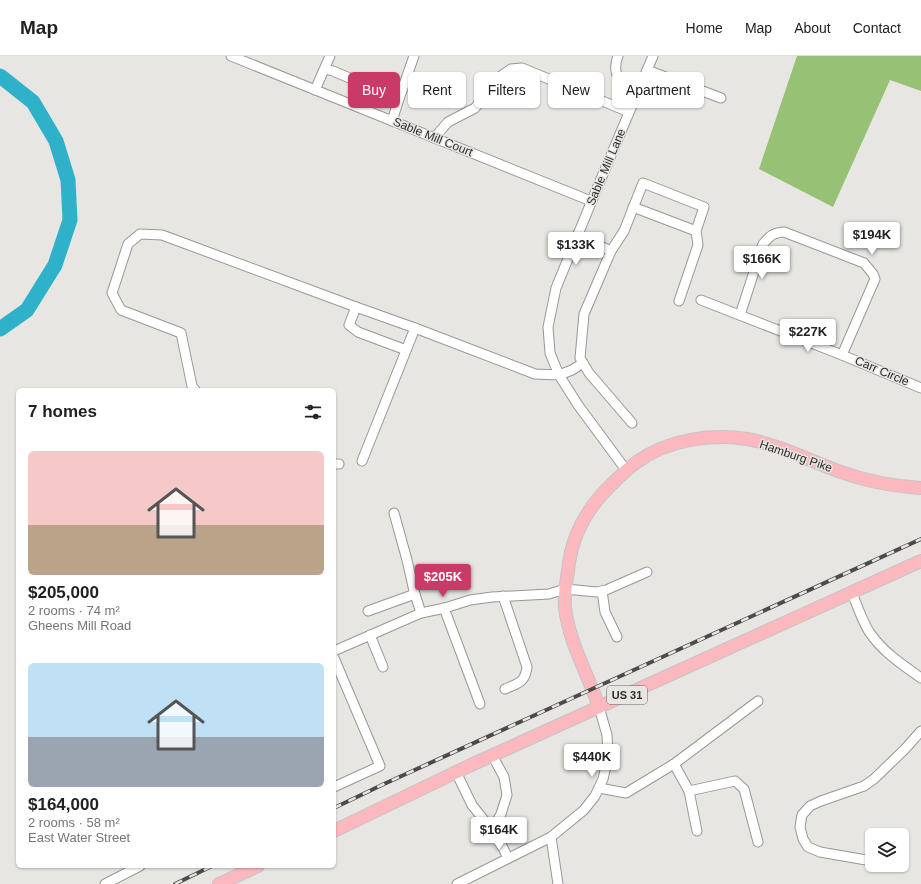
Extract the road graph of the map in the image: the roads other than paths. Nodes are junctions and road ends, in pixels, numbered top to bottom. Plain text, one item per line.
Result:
1 (231, 56) edge
2 (330, 56) edge
3 (414, 56) edge
4 (618, 56) edge
5 (653, 56) edge
6 (325, 69) junction
7 (647, 70) joint
8 (616, 72) edge
9 (348, 77) edge
10 (315, 90) junction
11 (400, 94) edge
12 (721, 98) dead end
13 (396, 108) edge
14 (631, 108) edge
15 (629, 112) junction
16 (392, 121) junction
17 (434, 138) junction
18 (591, 200) junction
19 (633, 207) junction
20 (696, 231) junction
21 (577, 235) junction
22 (611, 251) junction
23 (701, 300) dead end
24 (679, 301) dead end
25 (356, 307) junction
26 (740, 315) junction
27 (415, 328) junction
28 (406, 350) junction
29 (842, 355) junction
30 (582, 363) junction
31 (559, 376) junction
32 (194, 388) edge
33 (921, 388) edge
34 (632, 423) dead end
35 (362, 461) dead end
36 (626, 470) junction
37 (921, 488) edge
38 (394, 513) dead end
39 (921, 561) edge
40 (646, 572) dead end
41 (565, 589) junction
42 (602, 591) junction
43 (852, 593) junction
44 (415, 594) junction
45 (503, 596) junction
46 (444, 608) junction
47 (368, 611) dead end
48 (421, 613) junction
49 (370, 635) junction
50 (617, 638) dead end
51 (336, 650) edge
52 (336, 663) edge
53 (383, 667) dead end
54 (921, 678) edge
55 (505, 689) dead end
56 (758, 701) dead end
57 (480, 704) dead end
58 (599, 707) junction
59 (921, 731) edge
60 (492, 755) junction
61 (674, 764) junction
62 (456, 772) junction
63 (336, 786) edge
64 (599, 788) junction
65 (689, 790) junction
66 (336, 830) edge
67 (492, 830) junction
68 (697, 831) dead end
69 (551, 837) junction
70 (758, 842) dead end
71 (508, 858) junction
72 (865, 860) edge
73 (136, 868) edge
74 (254, 868) edge
75 (105, 884) edge
76 (219, 884) edge
77 (457, 884) edge
78 (558, 884) edge

1 - 10 street, Sable Mill Court
2 - 6 street
3 - 11 street
4 - 8 street
5 - 7 street, Sable Mill Lane
6 - 9 street
6 - 10 street
7 - 12 street
10 - 16 street, Sable Mill Court
13 - 16 street
14 - 15 street, Sable Mill Lane
15 - 17 street
15 - 18 street, Sable Mill Lane
16 - 17 street, Sable Mill Court
17 - 18 street, Sable Mill Court
18 - 21 street, Sable Mill Lane
19 - 20 street
19 - 20 street
19 - 22 street
20 - 24 street
21 - 22 street
21 - 31 street, Sable Mill Lane
22 - 30 street
23 - 26 street, Carr Circle
25 - 27 street
25 - 28 street
25 - 32 street
26 - 29 street, Carr Circle
26 - 29 street, Carr Circle
27 - 28 street
27 - 31 street
28 - 35 street
29 - 33 street, Carr Circle
30 - 31 street
30 - 34 street
31 - 36 street, Sable Mill Lane
36 - 37 main road, Hamburg Pike
36 - 41 main road, Hamburg Pike
38 - 44 street
39 - 43 main road, US 31
40 - 42 street
41 - 42 street
41 - 45 street
41 - 58 main road, Hamburg Pike
42 - 50 street
43 - 54 street
43 - 58 main road, US 31
44 - 47 street
44 - 48 street
45 - 46 street
45 - 55 street
46 - 48 street
46 - 57 street
48 - 49 street
49 - 51 street
49 - 53 street
52 - 63 street
56 - 61 street
58 - 60 main road, US 31
58 - 64 street
59 - 72 street
60 - 62 main road, US 31
60 - 67 street
61 - 64 street
61 - 65 street
62 - 66 main road, US 31
62 - 67 street
64 - 69 street
65 - 68 street
65 - 70 street
67 - 71 street
69 - 71 street
69 - 78 street
71 - 77 street
73 - 75 street
74 - 76 main road

